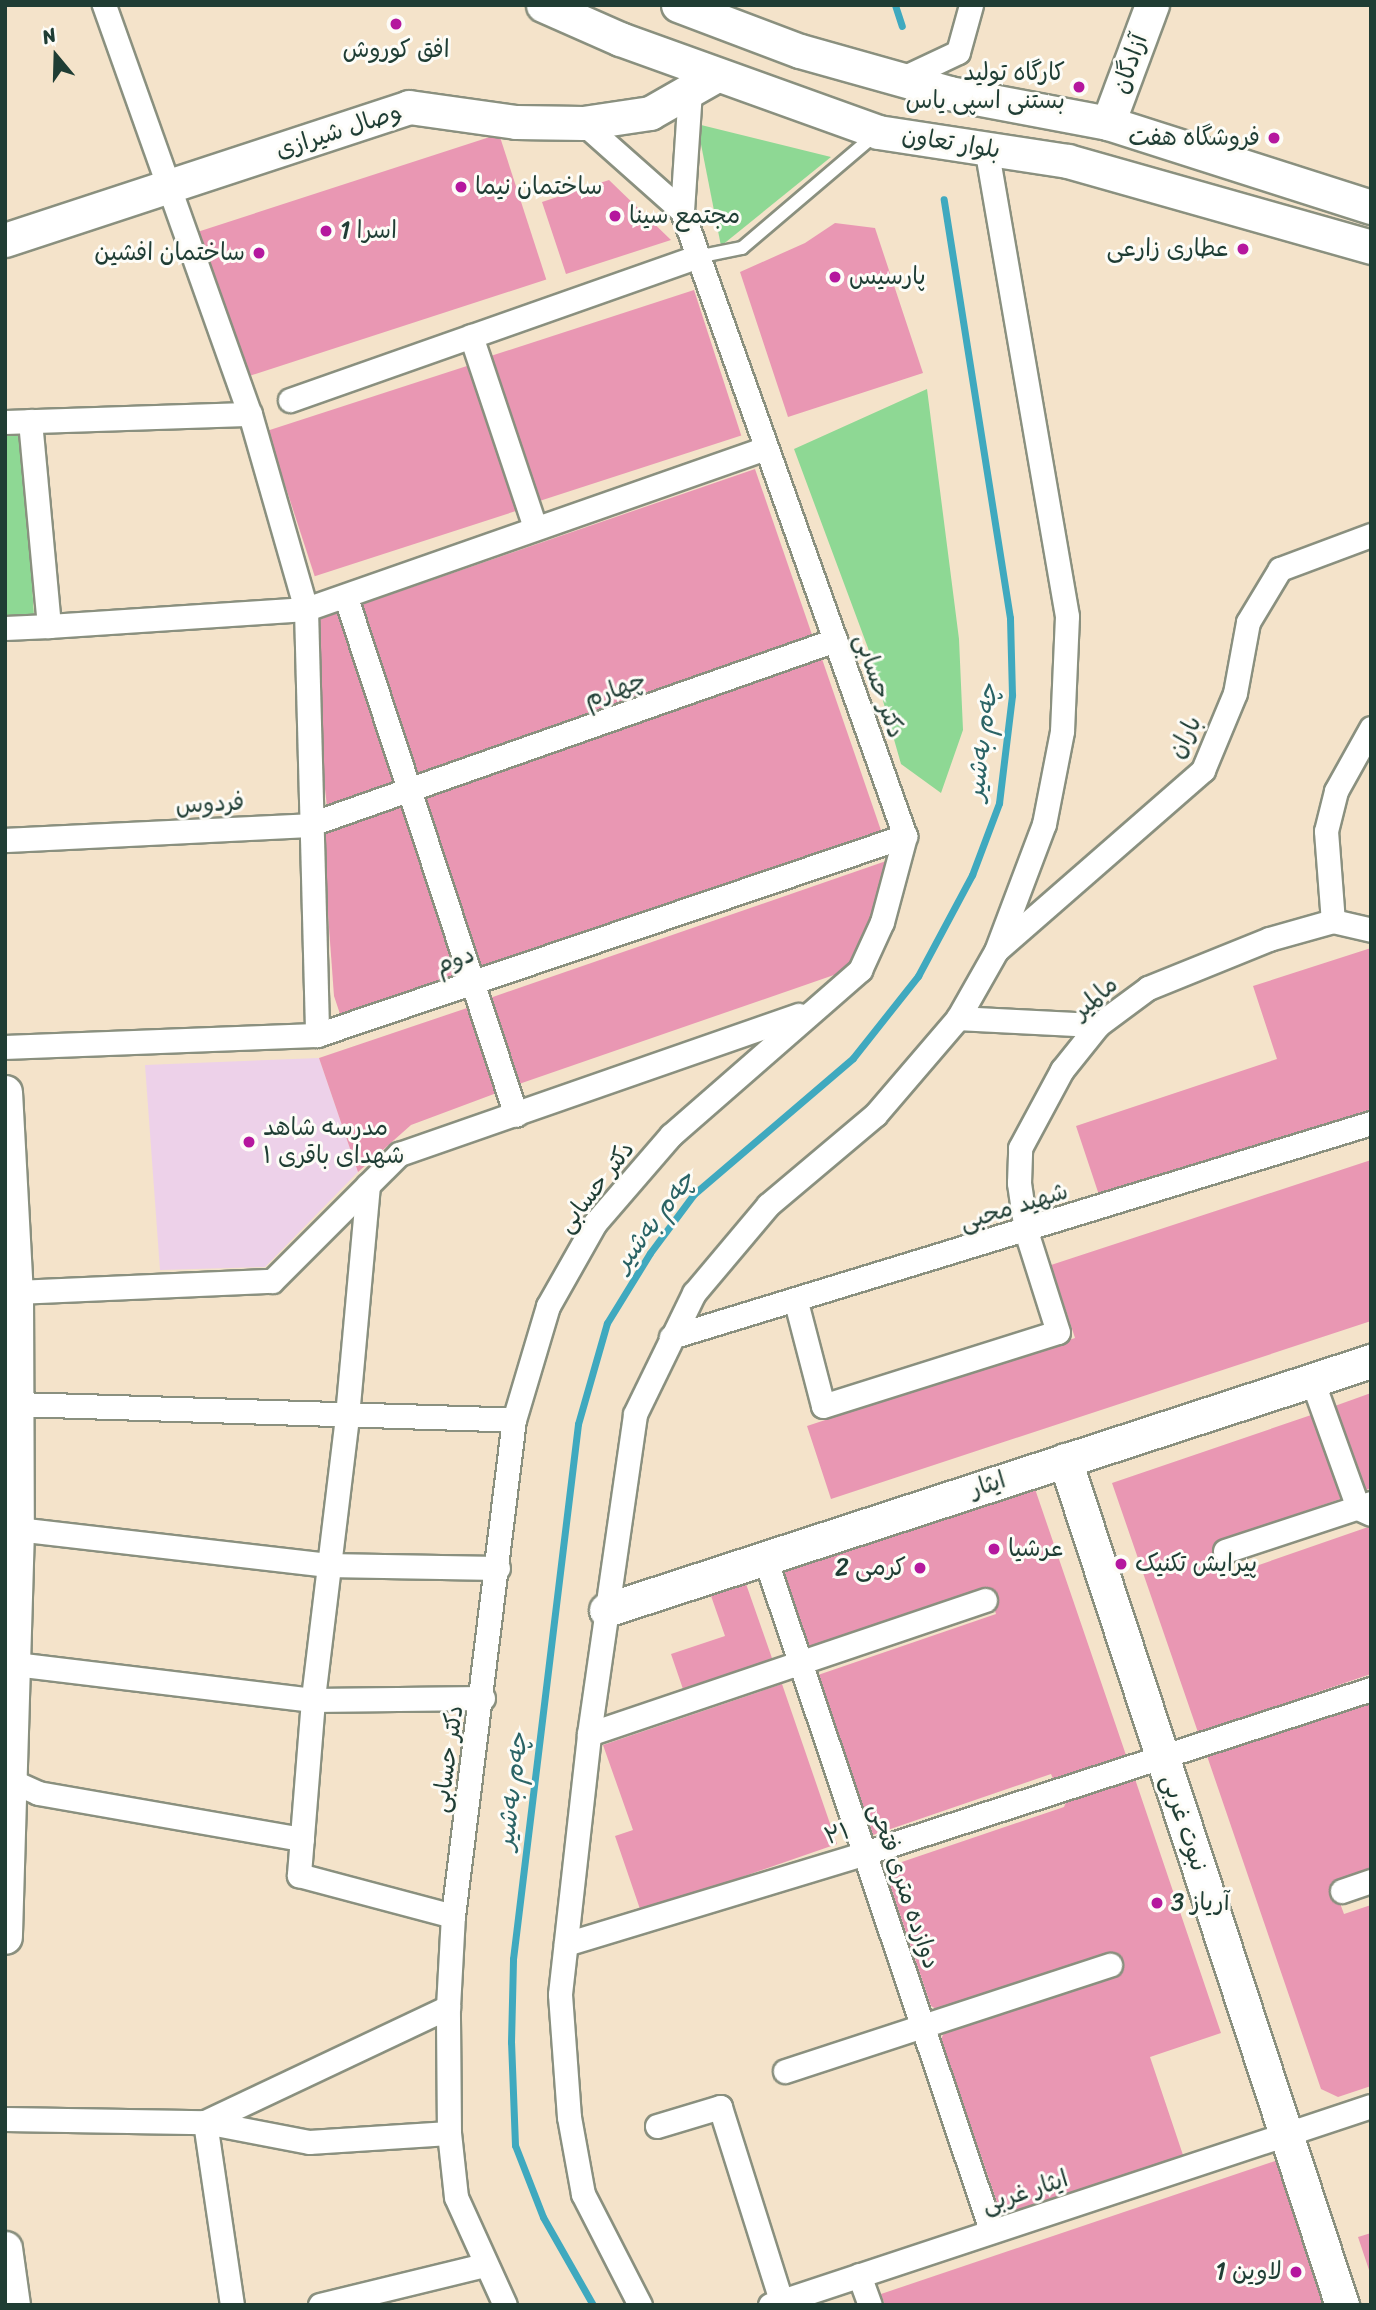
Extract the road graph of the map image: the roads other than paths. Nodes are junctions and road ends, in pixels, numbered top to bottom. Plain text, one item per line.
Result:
1 (104, 5) edge
2 (543, 5) edge
3 (678, 5) edge
4 (971, 5) edge
5 (1152, 5) edge
6 (710, 11) edge
7 (901, 79) junction
8 (704, 83) junction
9 (583, 123) junction
10 (1108, 123) junction
11 (878, 132) junction
12 (986, 149) junction
13 (167, 187) junction
14 (1371, 206) edge
15 (682, 211) junction
16 (5, 240) edge
17 (1371, 247) edge
18 (698, 257) junction
19 (471, 336) junction
20 (290, 400) dead end
21 (250, 414) junction
22 (30, 421) junction
23 (5, 422) edge
24 (763, 449) junction
25 (535, 527) junction
26 (1371, 536) edge
27 (346, 598) junction
28 (306, 609) junction
29 (49, 626) junction
30 (5, 628) edge
31 (835, 640) junction
32 (1371, 727) edge
33 (412, 789) junction
34 (308, 825) junction
35 (905, 836) junction
36 (5, 840) edge
37 (1333, 920) junction
38 (1371, 930) edge
39 (996, 951) junction
40 (471, 982) junction
41 (809, 1011) junction
42 (958, 1018) junction
43 (1098, 1025) junction
44 (317, 1035) junction
45 (5, 1047) edge
46 (5, 1092) edge
47 (516, 1115) junction
48 (1371, 1123) edge
49 (368, 1185) junction
50 (1026, 1231) junction
51 (16, 1292) junction
52 (796, 1302) junction
53 (671, 1337) junction
54 (1371, 1361) edge
55 (1312, 1380) junction
56 (16, 1404) junction
57 (347, 1417) junction
58 (514, 1420) junction
59 (1065, 1460) junction
60 (1366, 1508) edge
61 (17, 1529) junction
62 (1225, 1551) dead end
63 (765, 1558) junction
64 (326, 1564) junction
65 (498, 1568) junction
66 (985, 1600) dead end
67 (606, 1610) junction
68 (10, 1625) edge
69 (800, 1662) junction
70 (15, 1664) junction
71 (1371, 1689) edge
72 (483, 1698) junction
73 (313, 1700) junction
74 (589, 1734) junction
75 (1163, 1758) junction
76 (6, 1778) edge
77 (302, 1839) junction
78 (865, 1853) junction
79 (1371, 1881) edge
80 (1342, 1891) dead end
81 (453, 1916) junction
82 (5, 1937) edge
83 (566, 1944) junction
84 (1110, 1965) dead end
85 (448, 2007) junction
86 (923, 2026) junction
87 (785, 2071) dead end
88 (1371, 2106) edge
89 (5, 2119) edge
90 (205, 2123) junction
91 (657, 2126) dead end
92 (449, 2133) junction
93 (1285, 2133) junction
94 (991, 2231) junction
95 (5, 2248) edge
96 (484, 2265) junction
97 (859, 2275) junction
98 (776, 2302) edge
99 (13, 2305) edge
100 (232, 2305) edge
101 (320, 2305) edge
102 (506, 2305) edge
103 (640, 2305) edge
104 (870, 2305) edge
105 (1342, 2305) edge

1 - 13 street
2 - 8 street, بلوار تعاون
3 - 6 street, بلوار تعاون
4 - 7 street
5 - 10 street, آزادگان
6 - 7 street, بلوار تعاون
7 - 10 street, بلوار تعاون
8 - 9 street, وصال شیرازی
8 - 11 street, بلوار تعاون
8 - 15 street
9 - 13 street, وصال شیرازی
9 - 15 street
10 - 14 street, بلوار تعاون
11 - 12 street, بلوار تعاون
11 - 18 lane
12 - 17 street, بلوار تعاون
12 - 39 street
13 - 16 street, وصال شیرازی
13 - 21 street
15 - 18 street, دکتر حسابی
18 - 19 street
18 - 24 street, دکتر حسابی
19 - 20 street
19 - 25 street
21 - 22 street
21 - 28 street
22 - 23 street
22 - 29 street
24 - 25 street
24 - 31 street, دکتر حسابی
25 - 27 street
26 - 39 street, باران
27 - 28 street
27 - 33 street
28 - 29 street
28 - 34 street
29 - 30 street
31 - 33 street, چهارم
31 - 35 street, دکتر حسابی
32 - 37 street
33 - 34 street, فردوس
33 - 40 street
34 - 36 street, فردوس
34 - 44 street
35 - 40 street, دوم
35 - 41 street, دکتر حسابی
37 - 38 street
37 - 43 street, مالمیر
39 - 42 street
40 - 44 street, دوم
40 - 47 street
41 - 47 street
41 - 58 street, دکتر حسابی
42 - 43 street
42 - 53 street
43 - 50 street, مالمیر
44 - 45 street, دوم
46 - 51 street
47 - 49 street
48 - 50 street, شهید محبی
49 - 51 street
49 - 57 street
50 - 52 street, شهید محبی
50 - 52 street, مالمیر
51 - 56 street
52 - 53 street, شهید محبی
53 - 67 street
54 - 55 street, ایثار
55 - 59 street, ایثار
55 - 60 street
56 - 57 street
56 - 61 street
57 - 58 street
57 - 64 street
58 - 65 street, دکتر حسابی
59 - 63 street, ایثار
59 - 75 street, نبوت غربی
60 - 62 street
61 - 64 street
61 - 68 street
63 - 67 street, ایثار
63 - 69 street, دوازده متری فتحی
64 - 65 street
64 - 73 street
65 - 72 street, دکتر حسابی
66 - 69 street
67 - 74 street
68 - 70 street
69 - 74 street
69 - 78 street, دوازده متری فتحی
70 - 73 street
70 - 76 street
71 - 75 street, ۲۱
72 - 73 street
72 - 81 street, دکتر حسابی
73 - 77 street
74 - 83 street
75 - 78 street, ۲۱
75 - 93 street, نبوت غربی
76 - 77 street
76 - 82 street
77 - 81 street
78 - 83 street, ۲۱
78 - 86 street, دوازده متری فتحی
79 - 80 street
81 - 85 street, دکتر حسابی
83 - 103 street
84 - 86 street
85 - 90 street
85 - 92 street, دکتر حسابی
86 - 87 street
86 - 94 street, دوازده متری فتحی
88 - 93 street, ایثار غربی
89 - 90 street
90 - 92 street
90 - 100 street
91 - 98 street
92 - 96 street, دکتر حسابی
93 - 94 street, ایثار غربی
93 - 105 street, نبوت غربی
94 - 97 street, ایثار غربی
95 - 99 street
96 - 101 street
96 - 102 street, دکتر حسابی
97 - 98 street, ایثار غربی
97 - 104 street

